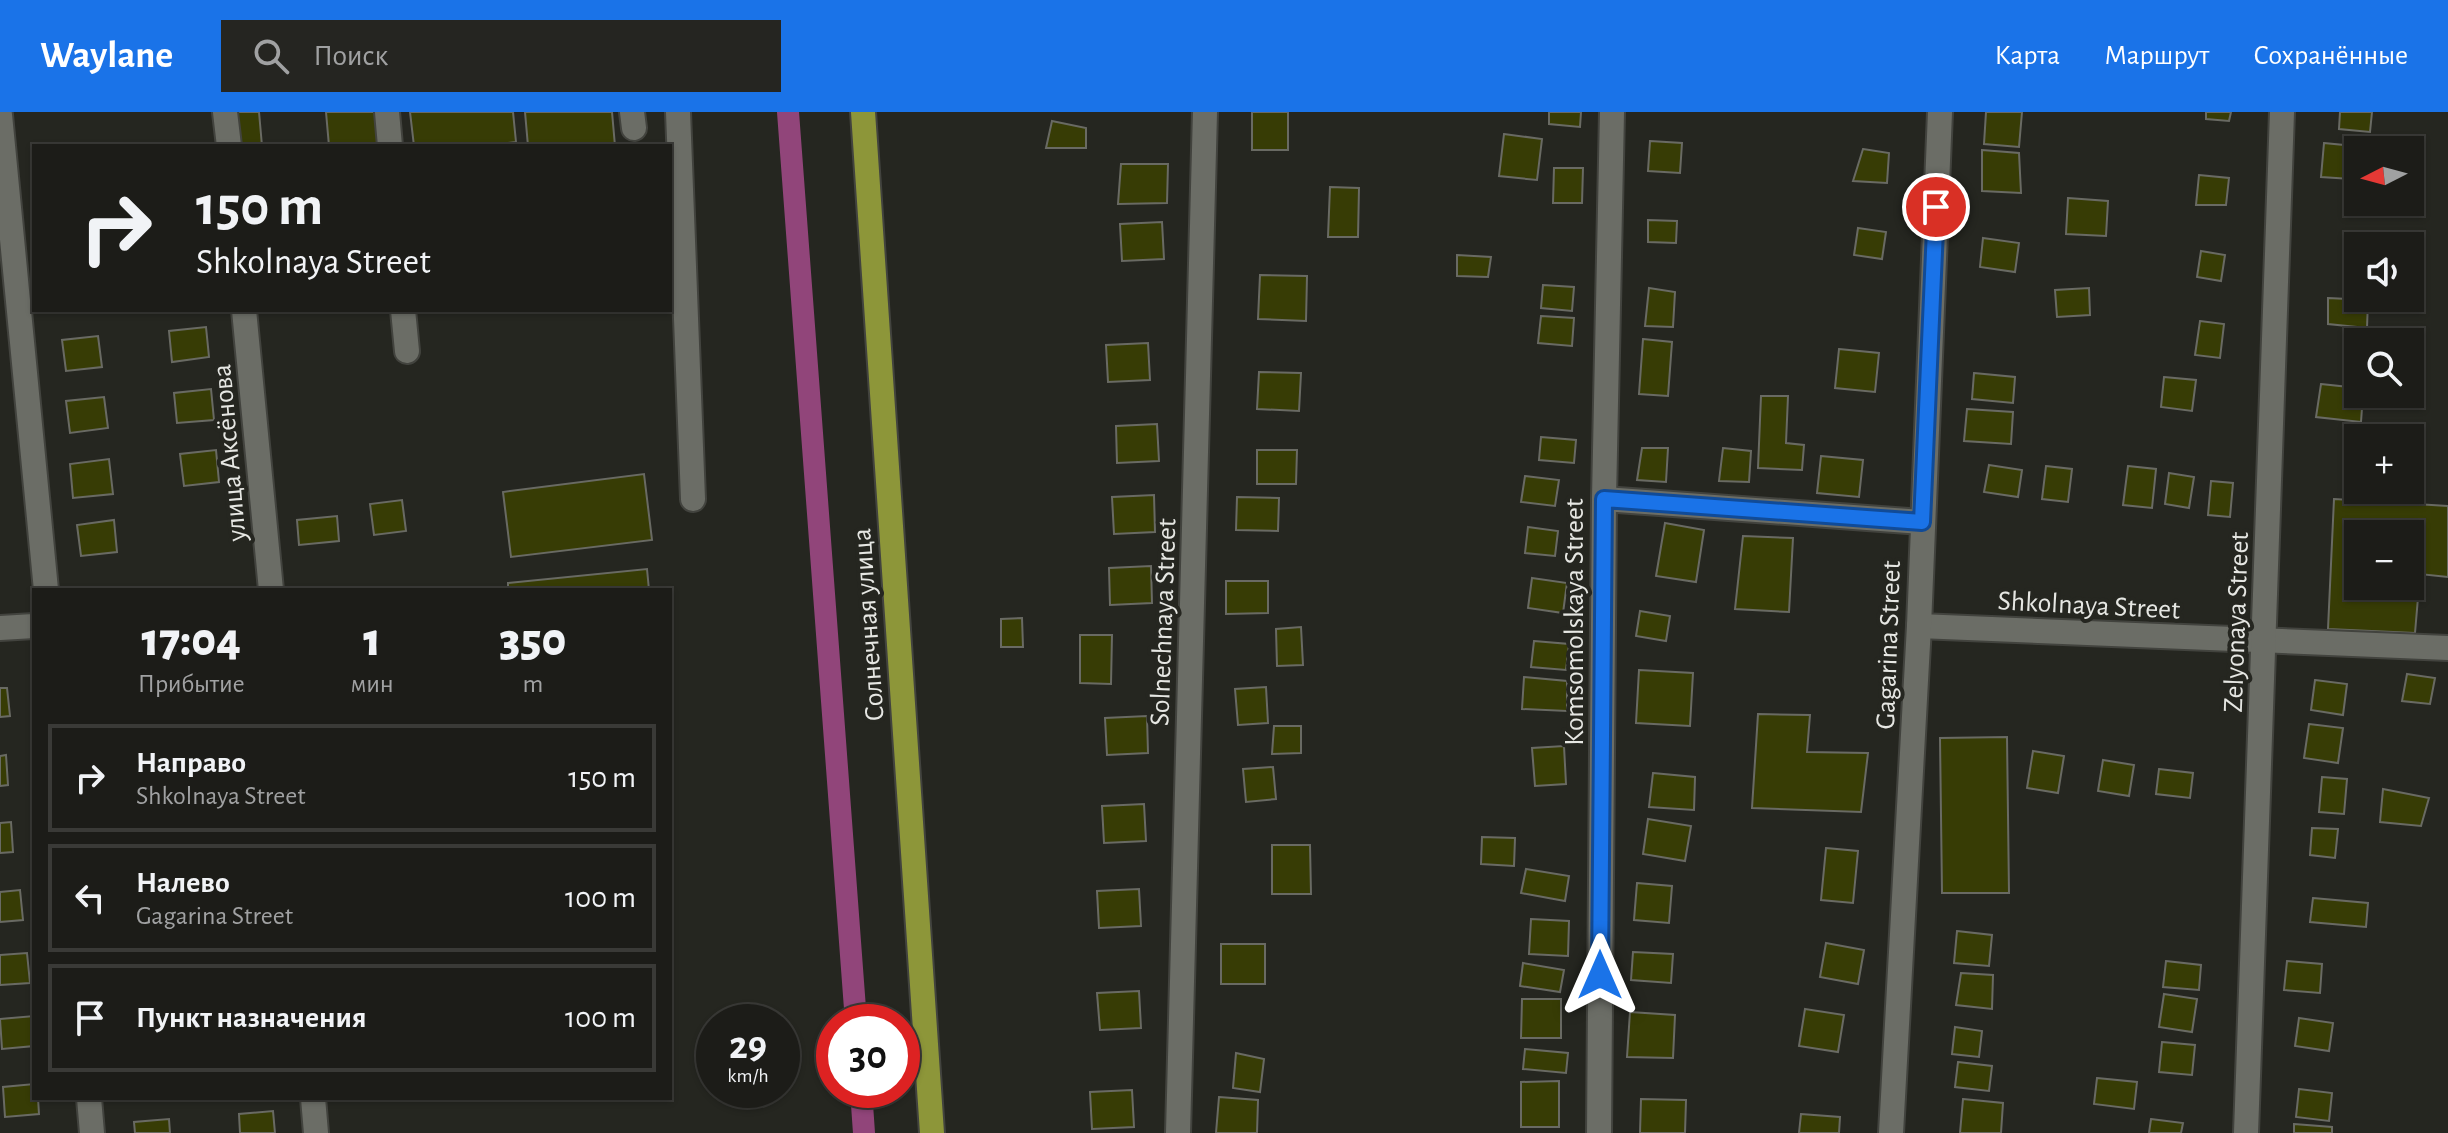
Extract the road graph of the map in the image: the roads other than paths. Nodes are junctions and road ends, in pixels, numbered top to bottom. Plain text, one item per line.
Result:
1 (225, 112) edge
2 (387, 112) edge
3 (678, 112) edge
4 (863, 112) edge
5 (1205, 112) edge
6 (1612, 112) edge
7 (1940, 112) edge
8 (2282, 112) edge
9 (0, 115) edge
10 (229, 144) edge
11 (390, 144) edge
12 (244, 312) edge
13 (403, 312) edge
14 (407, 351) dead end
15 (693, 499) dead end
16 (1604, 499) junction
17 (1922, 522) junction
18 (46, 588) edge
19 (271, 588) edge
20 (32, 626) edge
21 (1919, 626) junction
22 (0, 628) edge
23 (2264, 642) junction
24 (2448, 648) edge
25 (89, 1100) edge
26 (313, 1100) edge
27 (92, 1133) edge
28 (316, 1133) edge
29 (932, 1133) edge
30 (1178, 1133) edge
31 (1599, 1133) edge
32 (1891, 1133) edge
33 (2246, 1133) edge

1 - 10 street
2 - 11 street
3 - 15 street
4 - 29 main road, Солнечная улица
5 - 30 street, Solnechnaya Street
6 - 16 street, Komsomolskaya Street
7 - 17 street, Gagarina Street
8 - 23 street, Zelyonaya Street
9 - 18 street
12 - 19 street, улица Аксёнова
13 - 14 street
16 - 17 street
16 - 31 street, Komsomolskaya Street
17 - 21 street, Gagarina Street
20 - 22 street
21 - 23 street, Shkolnaya Street
21 - 32 street, Gagarina Street
23 - 24 street, Shkolnaya Street
23 - 33 street, Zelyonaya Street
25 - 27 street
26 - 28 street

